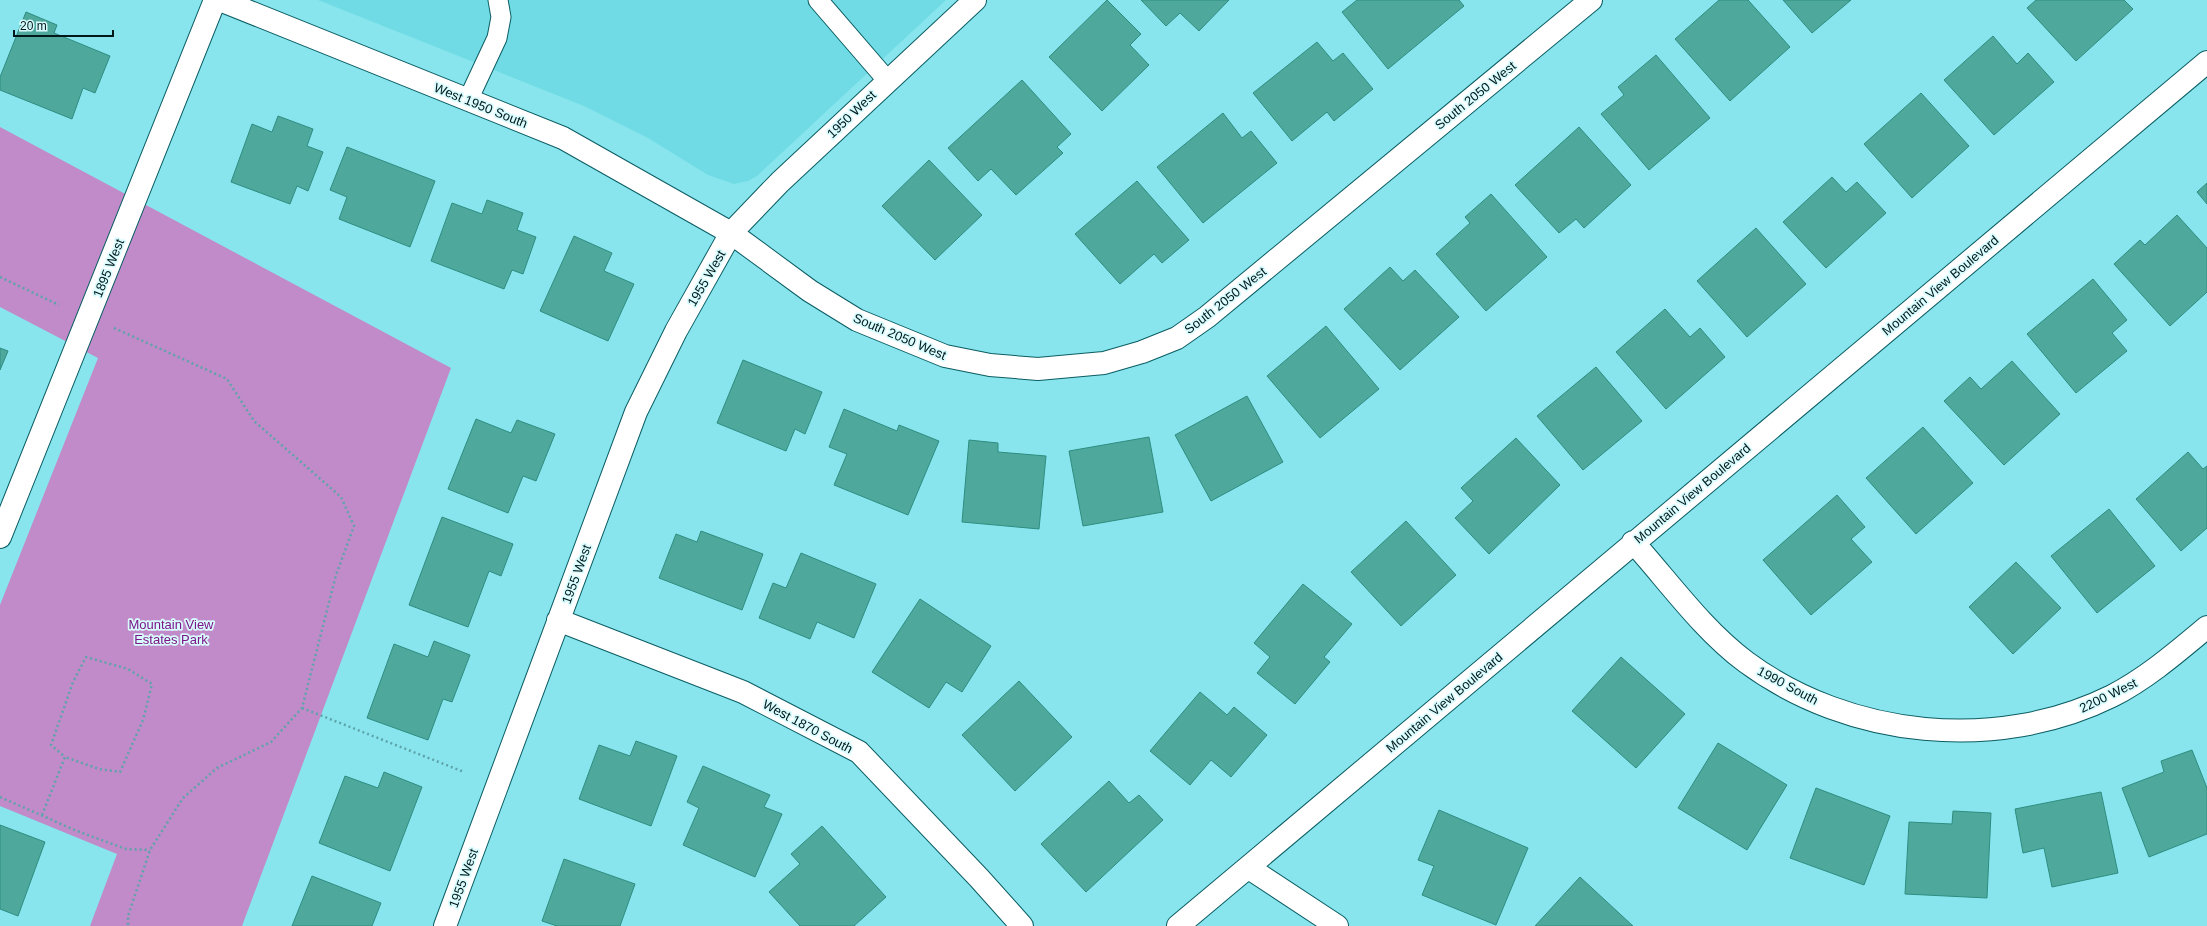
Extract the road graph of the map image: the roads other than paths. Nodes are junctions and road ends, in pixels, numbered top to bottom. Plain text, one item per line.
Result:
1 (215, 0) edge
2 (220, 0) edge
3 (498, 0) edge
4 (818, 0) edge
5 (975, 0) edge
6 (1592, 0) edge
7 (2207, 62) edge
8 (887, 80) junction
9 (468, 100) junction
10 (732, 233) junction
11 (0, 537) edge
12 (1633, 542) junction
13 (558, 620) junction
14 (2207, 627) edge
15 (1992, 730) joint
16 (1249, 868) junction
17 (445, 926) edge
18 (1022, 926) edge
19 (1178, 926) edge
20 (1337, 926) edge

1 - 11 street, 1895 West
2 - 9 street, West 1950 South
3 - 9 lane
4 - 8 lane
5 - 8 street, 1950 West
6 - 10 street, South 2050 West
7 - 12 street, Mountain View Boulevard
8 - 10 street, 1950 West
9 - 10 street, West 1950 South
10 - 13 street, 1955 West
12 - 15 street, 1990 South
12 - 16 street, Mountain View Boulevard
13 - 17 street, 1955 West
13 - 18 street, West 1870 South
14 - 15 street, 2200 West
16 - 19 street, Mountain View Boulevard
16 - 20 street

